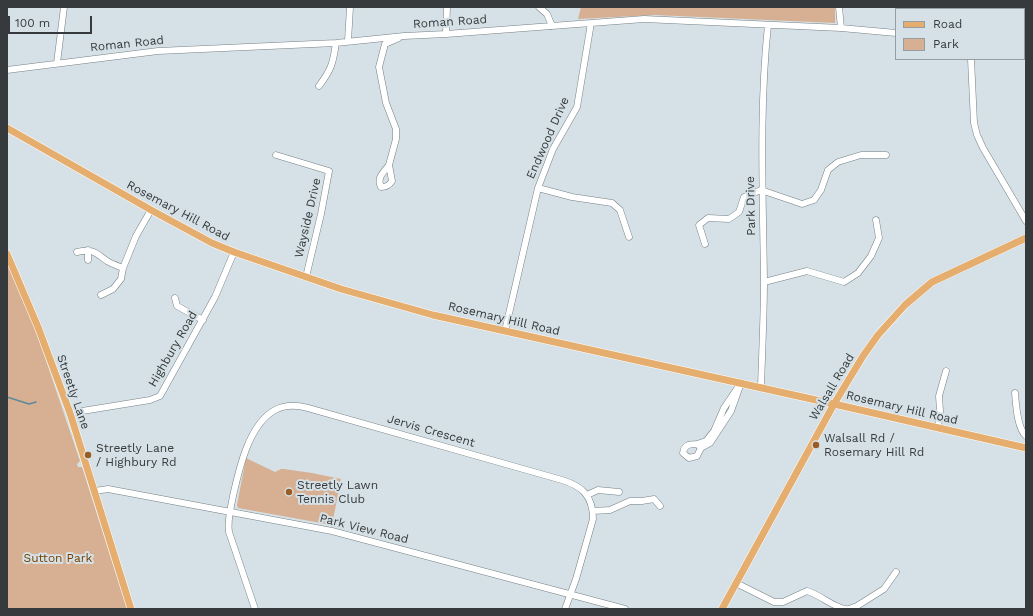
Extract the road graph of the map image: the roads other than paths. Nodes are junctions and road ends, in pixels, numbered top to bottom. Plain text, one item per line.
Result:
1 (64, 7) edge
2 (350, 7) edge
3 (447, 7) edge
4 (539, 7) edge
5 (839, 7) edge
6 (591, 23) junction
7 (768, 25) junction
8 (552, 26) junction
9 (841, 28) junction
10 (895, 33) edge
11 (446, 34) junction
12 (404, 36) junction
13 (348, 41) junction
14 (336, 43) junction
15 (971, 60) edge
16 (57, 63) junction
17 (7, 70) edge
18 (319, 86) dead end
19 (7, 128) edge
20 (276, 155) dead end
21 (886, 155) dead end
22 (388, 165) dead end
23 (538, 188) junction
24 (761, 190) junction
25 (151, 210) junction
26 (876, 220) dead end
27 (624, 221) junction
28 (1026, 221) edge
29 (618, 224) dead end
30 (630, 237) dead end
31 (1026, 238) edge
32 (705, 244) dead end
33 (88, 250) junction
34 (77, 252) dead end
35 (234, 252) junction
36 (7, 254) edge
37 (88, 260) dead end
38 (123, 268) junction
39 (306, 277) junction
40 (764, 282) junction
41 (101, 295) dead end
42 (175, 298) dead end
43 (203, 320) junction
44 (505, 331) junction
45 (946, 371) dead end
46 (740, 383) junction
47 (761, 388) junction
48 (1015, 393) dead end
49 (834, 404) junction
50 (70, 413) junction
51 (938, 427) junction
52 (1026, 436) edge
53 (699, 446) dead end
54 (1026, 448) edge
55 (94, 491) junction
56 (619, 492) dead end
57 (660, 494) dead end
58 (587, 496) junction
59 (654, 499) junction
60 (660, 506) dead end
61 (593, 511) junction
62 (230, 512) junction
63 (896, 572) dead end
64 (736, 583) junction
65 (571, 595) junction
66 (607, 607) edge
67 (131, 609) edge
68 (254, 609) edge
69 (565, 609) edge
70 (625, 609) edge
71 (722, 609) edge
72 (847, 609) edge

1 - 16 street
2 - 13 street
3 - 11 street
4 - 8 street
5 - 9 street
6 - 7 street, Roman Road
6 - 8 street, Roman Road
6 - 23 street, Endwood Drive
7 - 9 street, Roman Road
7 - 24 street, Park Drive
8 - 11 street, Roman Road
9 - 10 street, Roman Road
11 - 12 street, Roman Road
12 - 13 street, Roman Road
12 - 22 street
13 - 14 street, Roman Road
14 - 16 street, Roman Road
14 - 18 street
15 - 28 street
16 - 17 street, Roman Road
19 - 25 main road, Rosemary Hill Road
20 - 39 street, Wayside Drive
21 - 24 street
23 - 27 street
23 - 44 street, Endwood Drive
24 - 32 street
24 - 40 street, Park Drive
25 - 35 main road, Rosemary Hill Road
25 - 38 street
26 - 40 street
27 - 29 street
27 - 30 street
31 - 49 main road, Walsall Road
33 - 34 street
33 - 37 street
33 - 38 street
35 - 39 main road, Rosemary Hill Road
35 - 43 street, Highbury Road
36 - 50 main road, Streetly Lane
38 - 41 street
39 - 44 main road, Rosemary Hill Road
40 - 47 street, Park Drive
42 - 43 street
43 - 50 street, Highbury Road
44 - 46 main road, Rosemary Hill Road
45 - 51 street
46 - 47 main road, Rosemary Hill Road
46 - 53 street
47 - 49 main road, Rosemary Hill Road
48 - 52 street
49 - 51 main road, Rosemary Hill Road
49 - 64 main road, Walsall Road
50 - 55 main road, Streetly Lane
51 - 54 main road, Rosemary Hill Road
55 - 62 street, Park View Road
55 - 67 main road, Streetly Lane
56 - 58 street
57 - 59 street
58 - 61 street, Jervis Crescent
58 - 62 street, Jervis Crescent
59 - 60 street
59 - 61 street
61 - 65 street, Jervis Crescent
62 - 65 street, Park View Road
62 - 68 street, Jervis Crescent
63 - 72 street
64 - 71 main road, Walsall Road
64 - 72 street
65 - 66 street, Park View Road
65 - 69 street, Jervis Crescent
66 - 70 street, Park View Road

